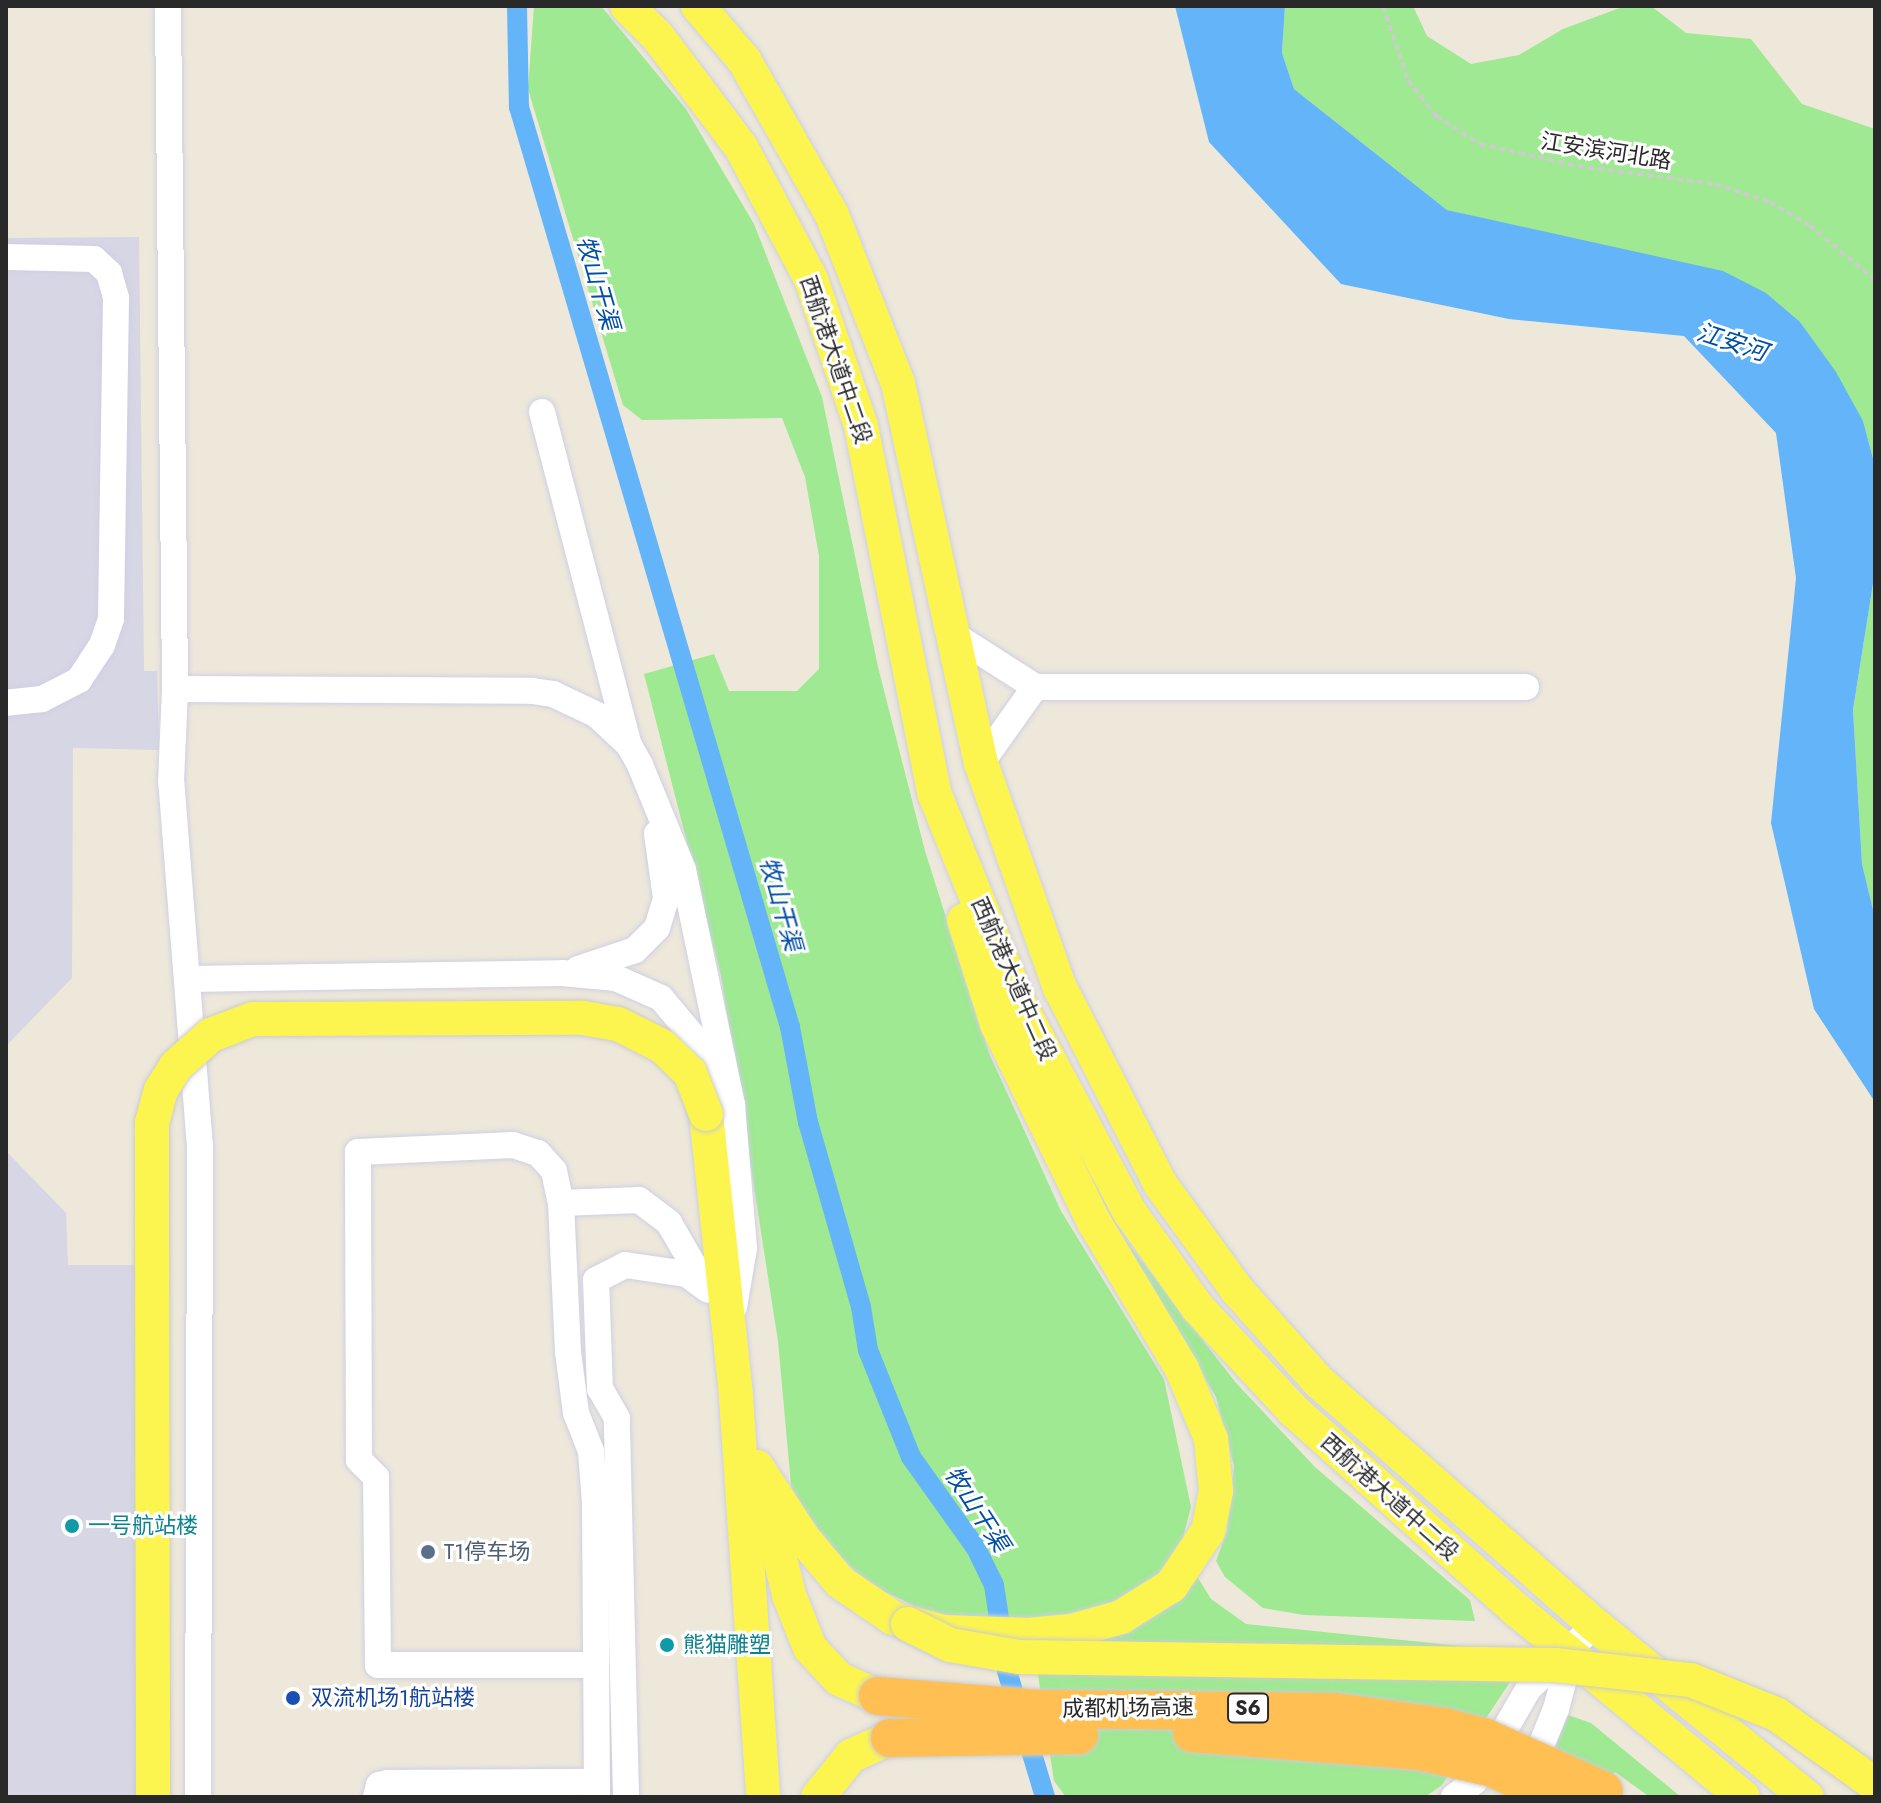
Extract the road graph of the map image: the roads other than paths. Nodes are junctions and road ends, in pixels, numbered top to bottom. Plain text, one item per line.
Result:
1 (168, 6) edge
2 (627, 6) edge
3 (698, 6) edge
4 (6, 257) edge
5 (542, 412) dead end
6 (951, 633) junction
7 (1035, 687) junction
8 (1526, 687) dead end
9 (175, 689) junction
10 (6, 703) edge
11 (629, 745) junction
12 (981, 763) junction
13 (651, 795) junction
14 (935, 795) junction
15 (562, 973) junction
16 (188, 979) junction
17 (719, 1110) junction
18 (561, 1203) junction
19 (708, 1290) junction
20 (732, 1349) junction
21 (757, 1467) junction
22 (908, 1624) junction
23 (1595, 1625) junction
24 (1571, 1653) junction
25 (596, 1665) junction
26 (878, 1696) joint
27 (890, 1738) joint
28 (1875, 1784) edge
29 (597, 1790) edge
30 (1604, 1791) dead end
31 (153, 1797) edge
32 (198, 1797) edge
33 (376, 1797) edge
34 (626, 1797) edge
35 (763, 1797) edge
36 (818, 1797) edge
37 (1454, 1797) edge
38 (1520, 1797) edge
39 (1552, 1797) edge
40 (1743, 1797) edge
41 (1807, 1797) edge

1 - 9 street
2 - 14 main road, 西航港大道中二段
3 - 6 main road, 西航港大道中二段
4 - 10 street
5 - 11 street
6 - 7 street
6 - 12 main road, 西航港大道中二段
7 - 8 street
7 - 12 street
9 - 11 street
9 - 16 street
11 - 13 street
12 - 23 main road, 西航港大道中二段
13 - 15 street
13 - 17 street
14 - 22 main road
14 - 24 main road, 西航港大道中二段
15 - 16 street
15 - 17 street
16 - 32 street
17 - 20 main road
17 - 31 main road, bridge
18 - 19 street
18 - 25 street
18 - 25 street
19 - 20 street
19 - 34 street
20 - 21 main road
20 - 35 main road
21 - 22 main road
21 - 26 main road
22 - 28 main road, bridge
23 - 24 street
23 - 41 main road, 西航港大道中二段
24 - 37 street
24 - 38 street
24 - 40 main road, 西航港大道中二段
25 - 29 street
26 - 30 highway, 成都机场高速 / S6, bridge
27 - 36 main road
27 - 39 highway, 成都机场高速 / S6, bridge
29 - 33 street

